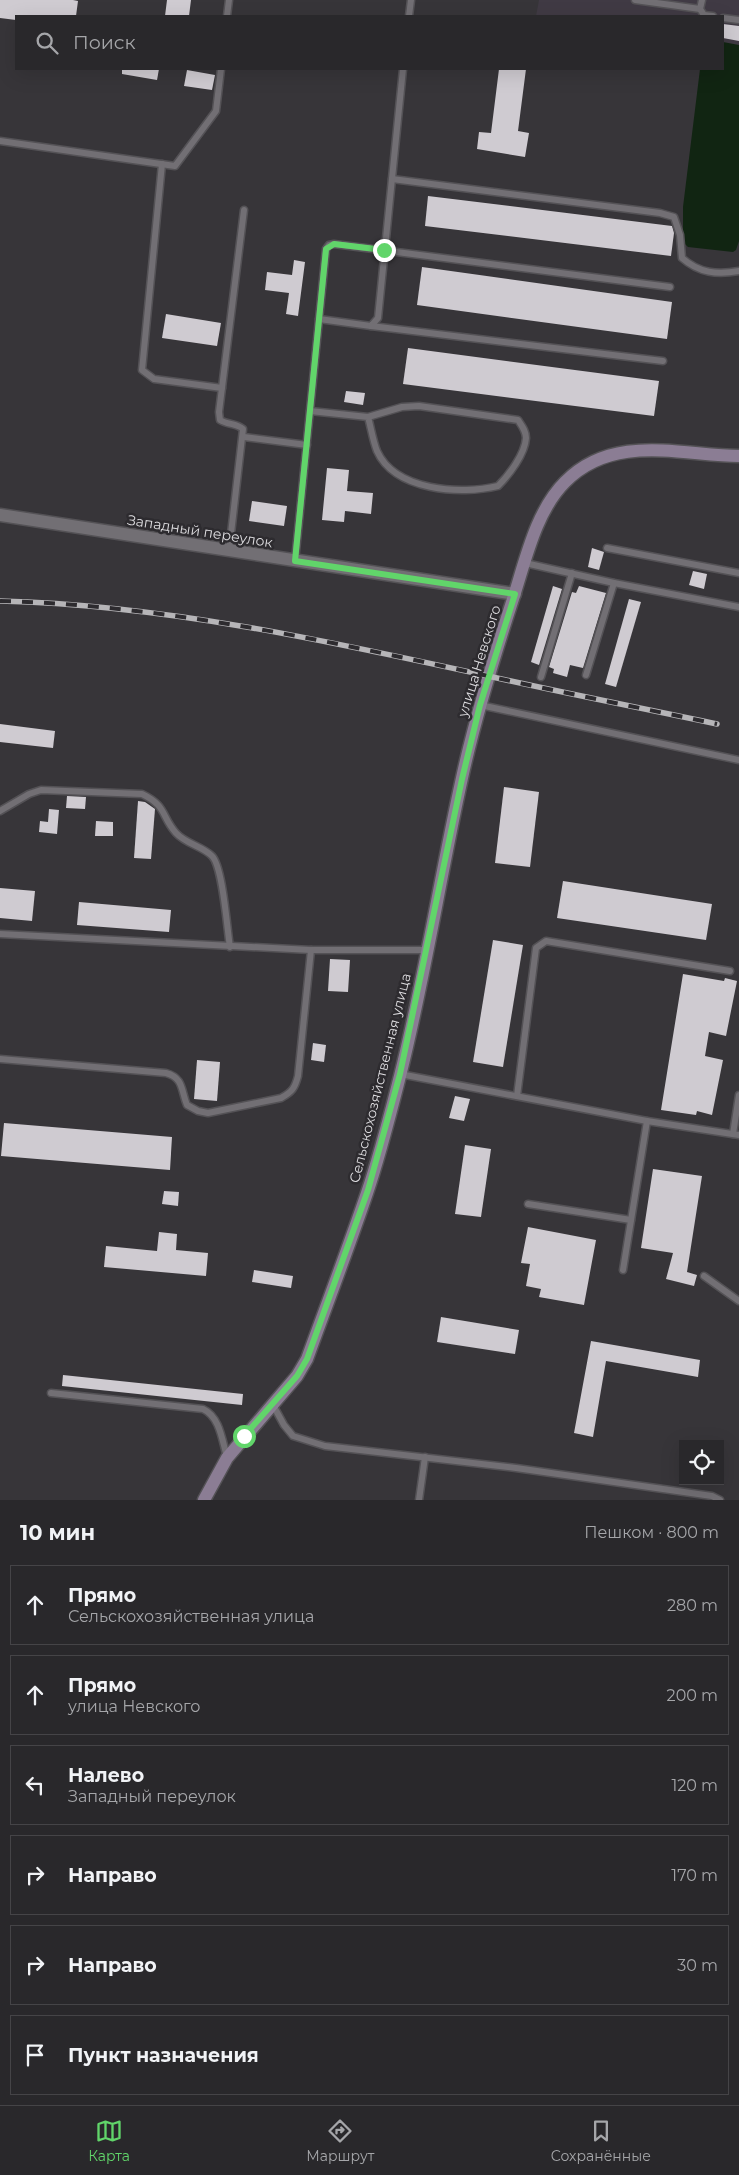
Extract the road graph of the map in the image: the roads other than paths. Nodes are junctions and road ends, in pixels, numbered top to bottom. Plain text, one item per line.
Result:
1 (229, 0) edge
2 (410, 0) edge
3 (636, 0) edge
4 (702, 0) edge
5 (700, 9) junction
6 (227, 15) edge
7 (409, 15) edge
8 (704, 15) edge
9 (724, 18) edge
10 (739, 20) edge
11 (221, 70) edge
12 (403, 70) edge
13 (0, 141) edge
14 (162, 164) junction
15 (392, 179) junction
16 (244, 210) dead end
17 (384, 250) junction
18 (739, 271) edge
19 (670, 287) dead end
20 (319, 319) junction
21 (371, 326) junction
22 (663, 361) dead end
23 (222, 388) junction
24 (310, 411) junction
25 (368, 417) junction
26 (244, 437) junction
27 (306, 445) junction
28 (739, 456) edge
29 (0, 514) edge
30 (608, 548) dead end
31 (230, 551) junction
32 (295, 561) junction
33 (525, 563) junction
34 (572, 573) junction
35 (739, 573) edge
36 (614, 583) junction
37 (515, 594) junction
38 (739, 607) edge
39 (586, 675) dead end
40 (541, 678) dead end
41 (480, 705) junction
42 (739, 760) edge
43 (0, 811) edge
44 (0, 934) edge
45 (230, 947) junction
46 (311, 950) junction
47 (428, 950) junction
48 (730, 971) dead end
49 (0, 1059) edge
50 (400, 1074) junction
51 (739, 1095) edge
52 (517, 1096) junction
53 (647, 1121) junction
54 (736, 1134) edge
55 (528, 1204) dead end
56 (631, 1220) junction
57 (623, 1270) dead end
58 (704, 1276) dead end
59 (739, 1301) edge
60 (51, 1393) dead end
61 (273, 1406) junction
62 (425, 1457) junction
63 (227, 1458) junction
64 (204, 1500) edge
65 (419, 1500) edge
66 (720, 1500) edge

1 - 6 lane
2 - 7 lane
3 - 5 lane
4 - 5 lane
5 - 8 lane
9 - 10 lane
11 - 14 lane
12 - 15 lane
13 - 14 lane
14 - 23 lane
15 - 17 lane
15 - 18 lane
16 - 23 lane
17 - 19 lane
17 - 20 lane
17 - 21 lane
20 - 21 lane
20 - 24 lane
21 - 22 lane
23 - 26 lane
24 - 25 lane
24 - 27 lane
25 - 25 lane
26 - 27 lane
26 - 31 lane
27 - 32 lane
28 - 33 main road, улица Невского
29 - 31 street, Западный переулок
30 - 35 lane
31 - 32 street, Западный переулок
32 - 37 street, Западный переулок
33 - 34 lane
33 - 37 main road, улица Невского
34 - 36 lane
34 - 40 lane
36 - 38 lane
36 - 39 lane
37 - 41 main road, улица Невского
41 - 42 lane
41 - 47 main road, улица Невского
43 - 45 lane
44 - 45 lane
45 - 46 lane
46 - 47 lane
46 - 49 lane
47 - 50 main road, Сельскохозяйственная улица
48 - 52 lane
50 - 52 lane
50 - 61 main road, Сельскохозяйственная улица
51 - 54 lane
52 - 53 lane
53 - 54 lane
53 - 56 lane
55 - 56 lane
56 - 57 lane
58 - 59 lane
60 - 63 lane
61 - 62 lane
61 - 63 main road, Сельскохозяйственная улица
62 - 65 lane
62 - 66 lane
63 - 64 main road, Сельскохозяйственная улица

